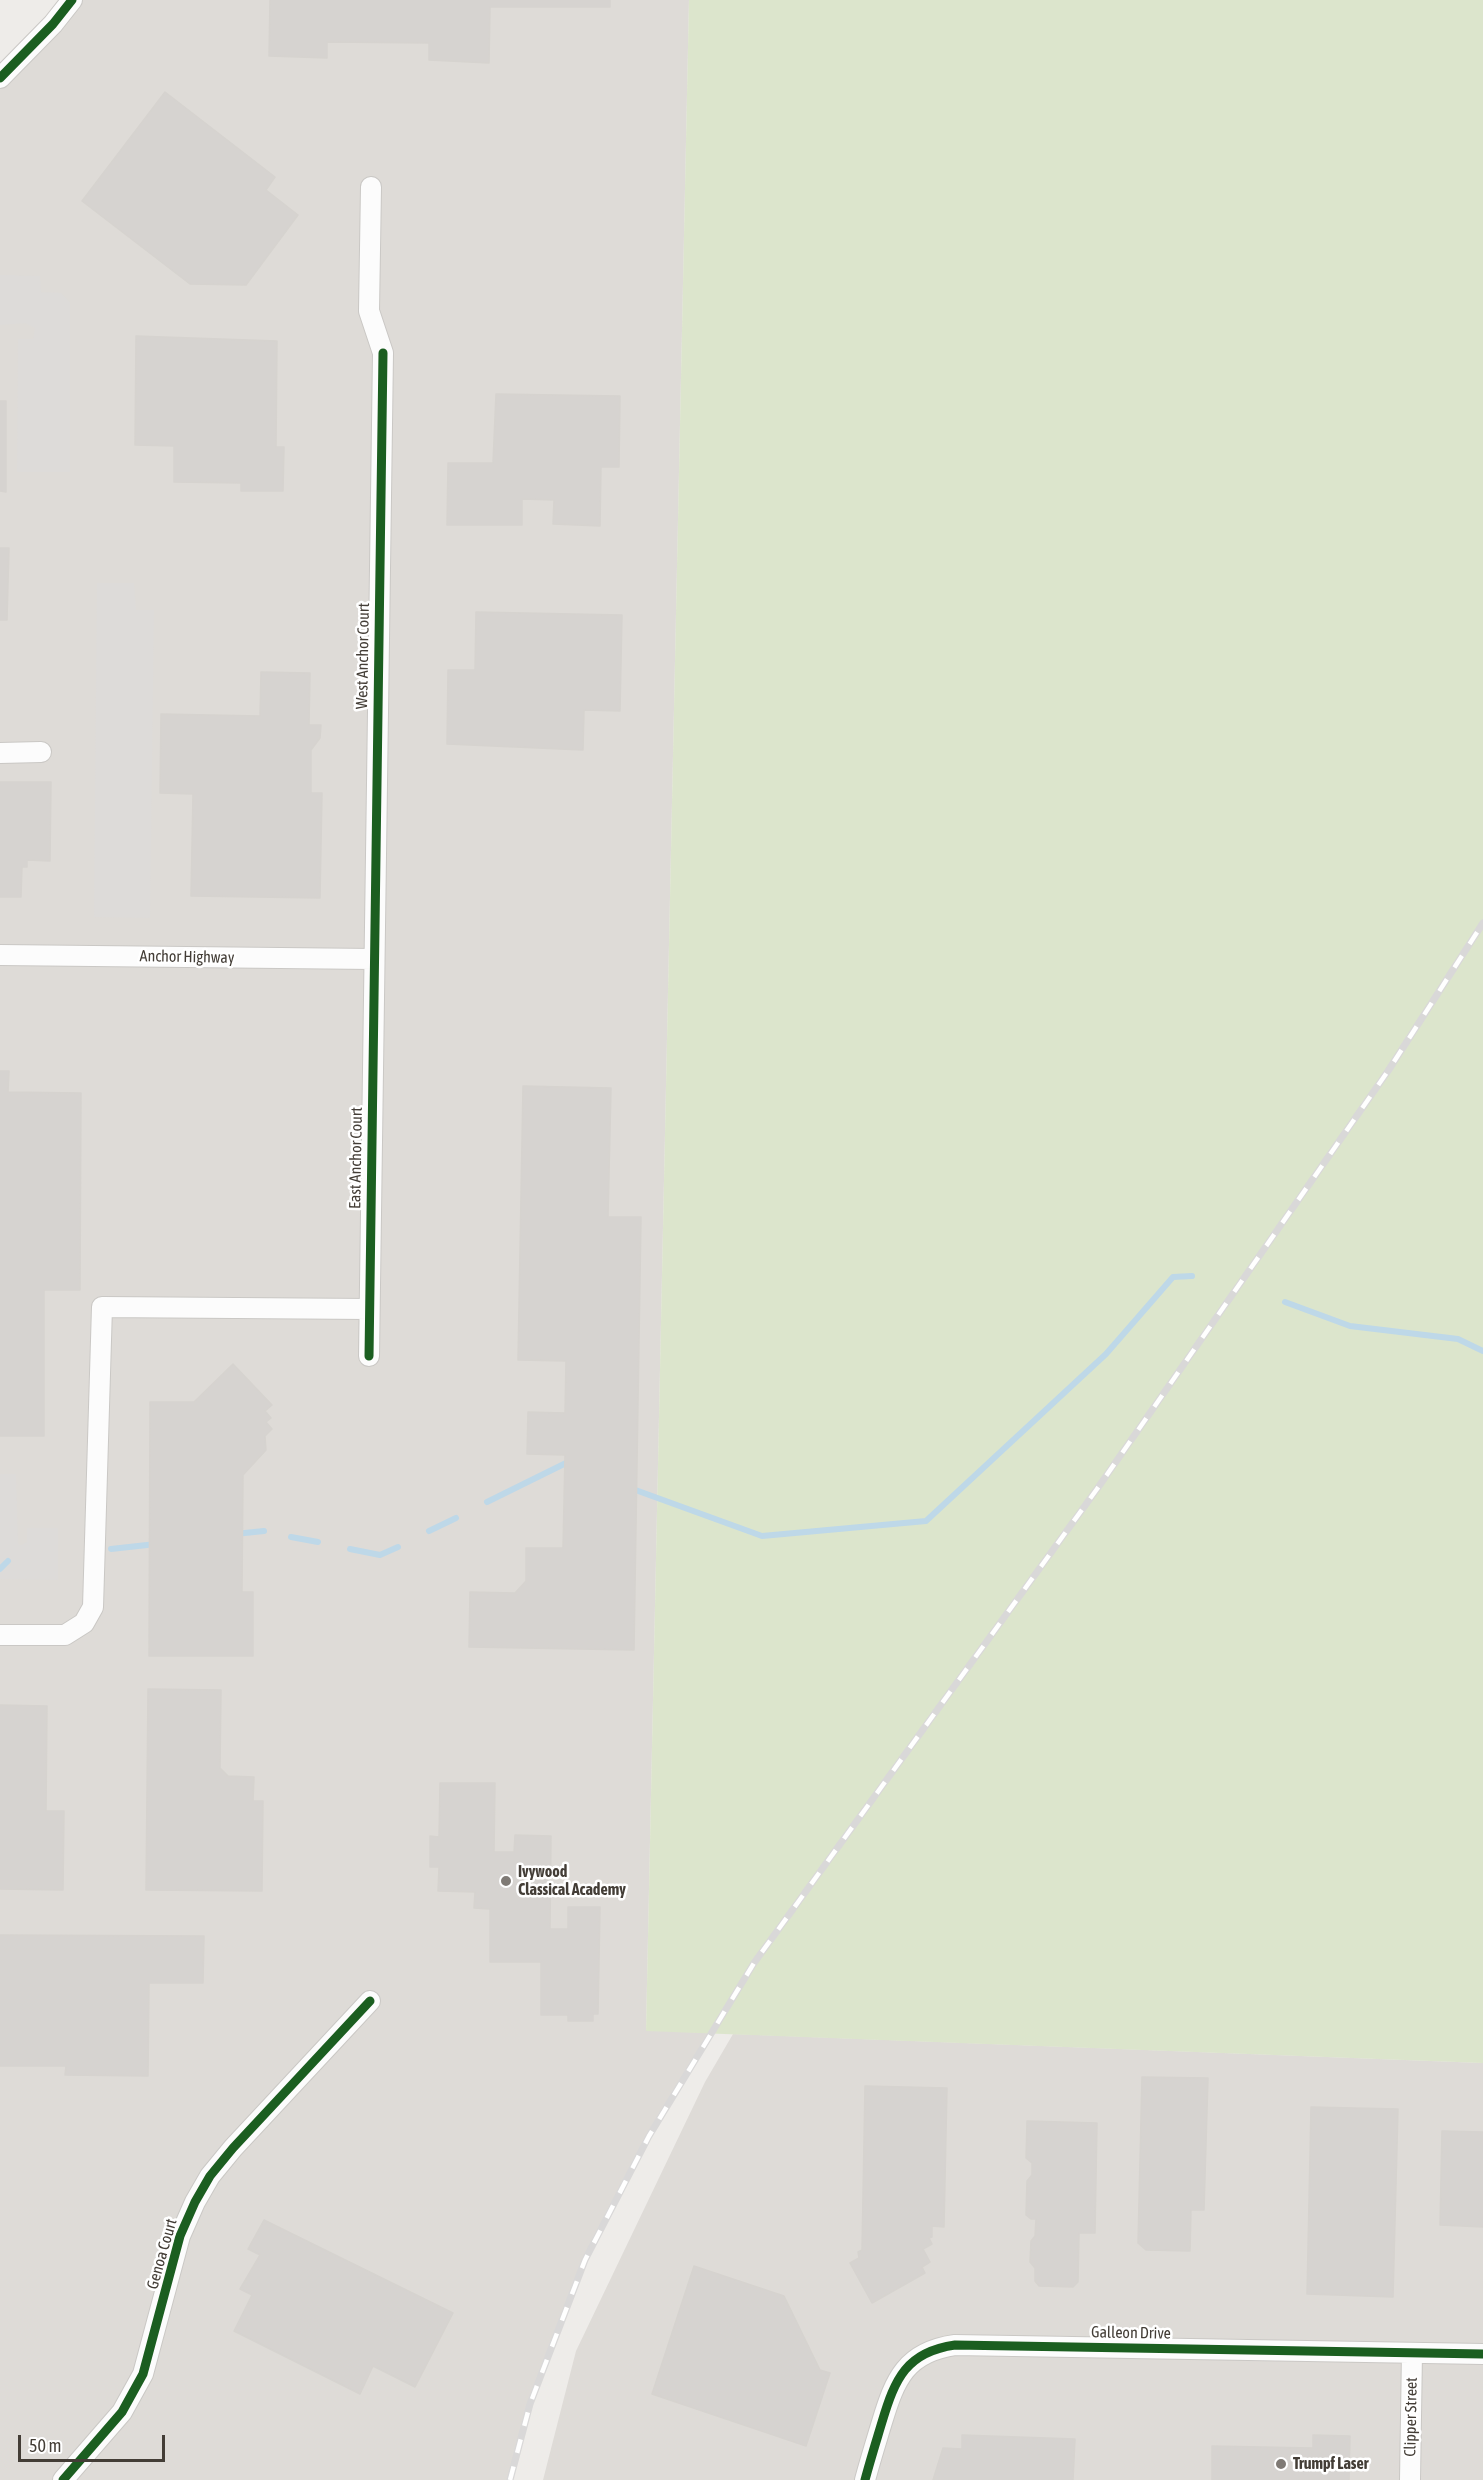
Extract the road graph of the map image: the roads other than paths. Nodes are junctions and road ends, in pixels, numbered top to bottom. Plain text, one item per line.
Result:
1 (70, 1) edge
2 (0, 78) edge
3 (371, 187) dead end
4 (41, 752) dead end
5 (0, 753) edge
6 (0, 955) edge
7 (373, 959) junction
8 (369, 1309) junction
9 (369, 1356) dead end
10 (0, 1635) edge
11 (370, 2001) dead end
12 (1412, 2353) junction
13 (1483, 2354) edge
14 (63, 2480) edge
15 (865, 2480) edge
16 (1410, 2480) edge

1 - 2 street
3 - 7 street, West Anchor Court
4 - 5 street
6 - 7 street, Anchor Highway
7 - 8 street, East Anchor Court
8 - 9 street, East Anchor Court
8 - 10 street
11 - 14 street, Genoa Court
12 - 13 street, Galleon Drive
12 - 15 street, Galleon Drive
12 - 16 street, Clipper Street

